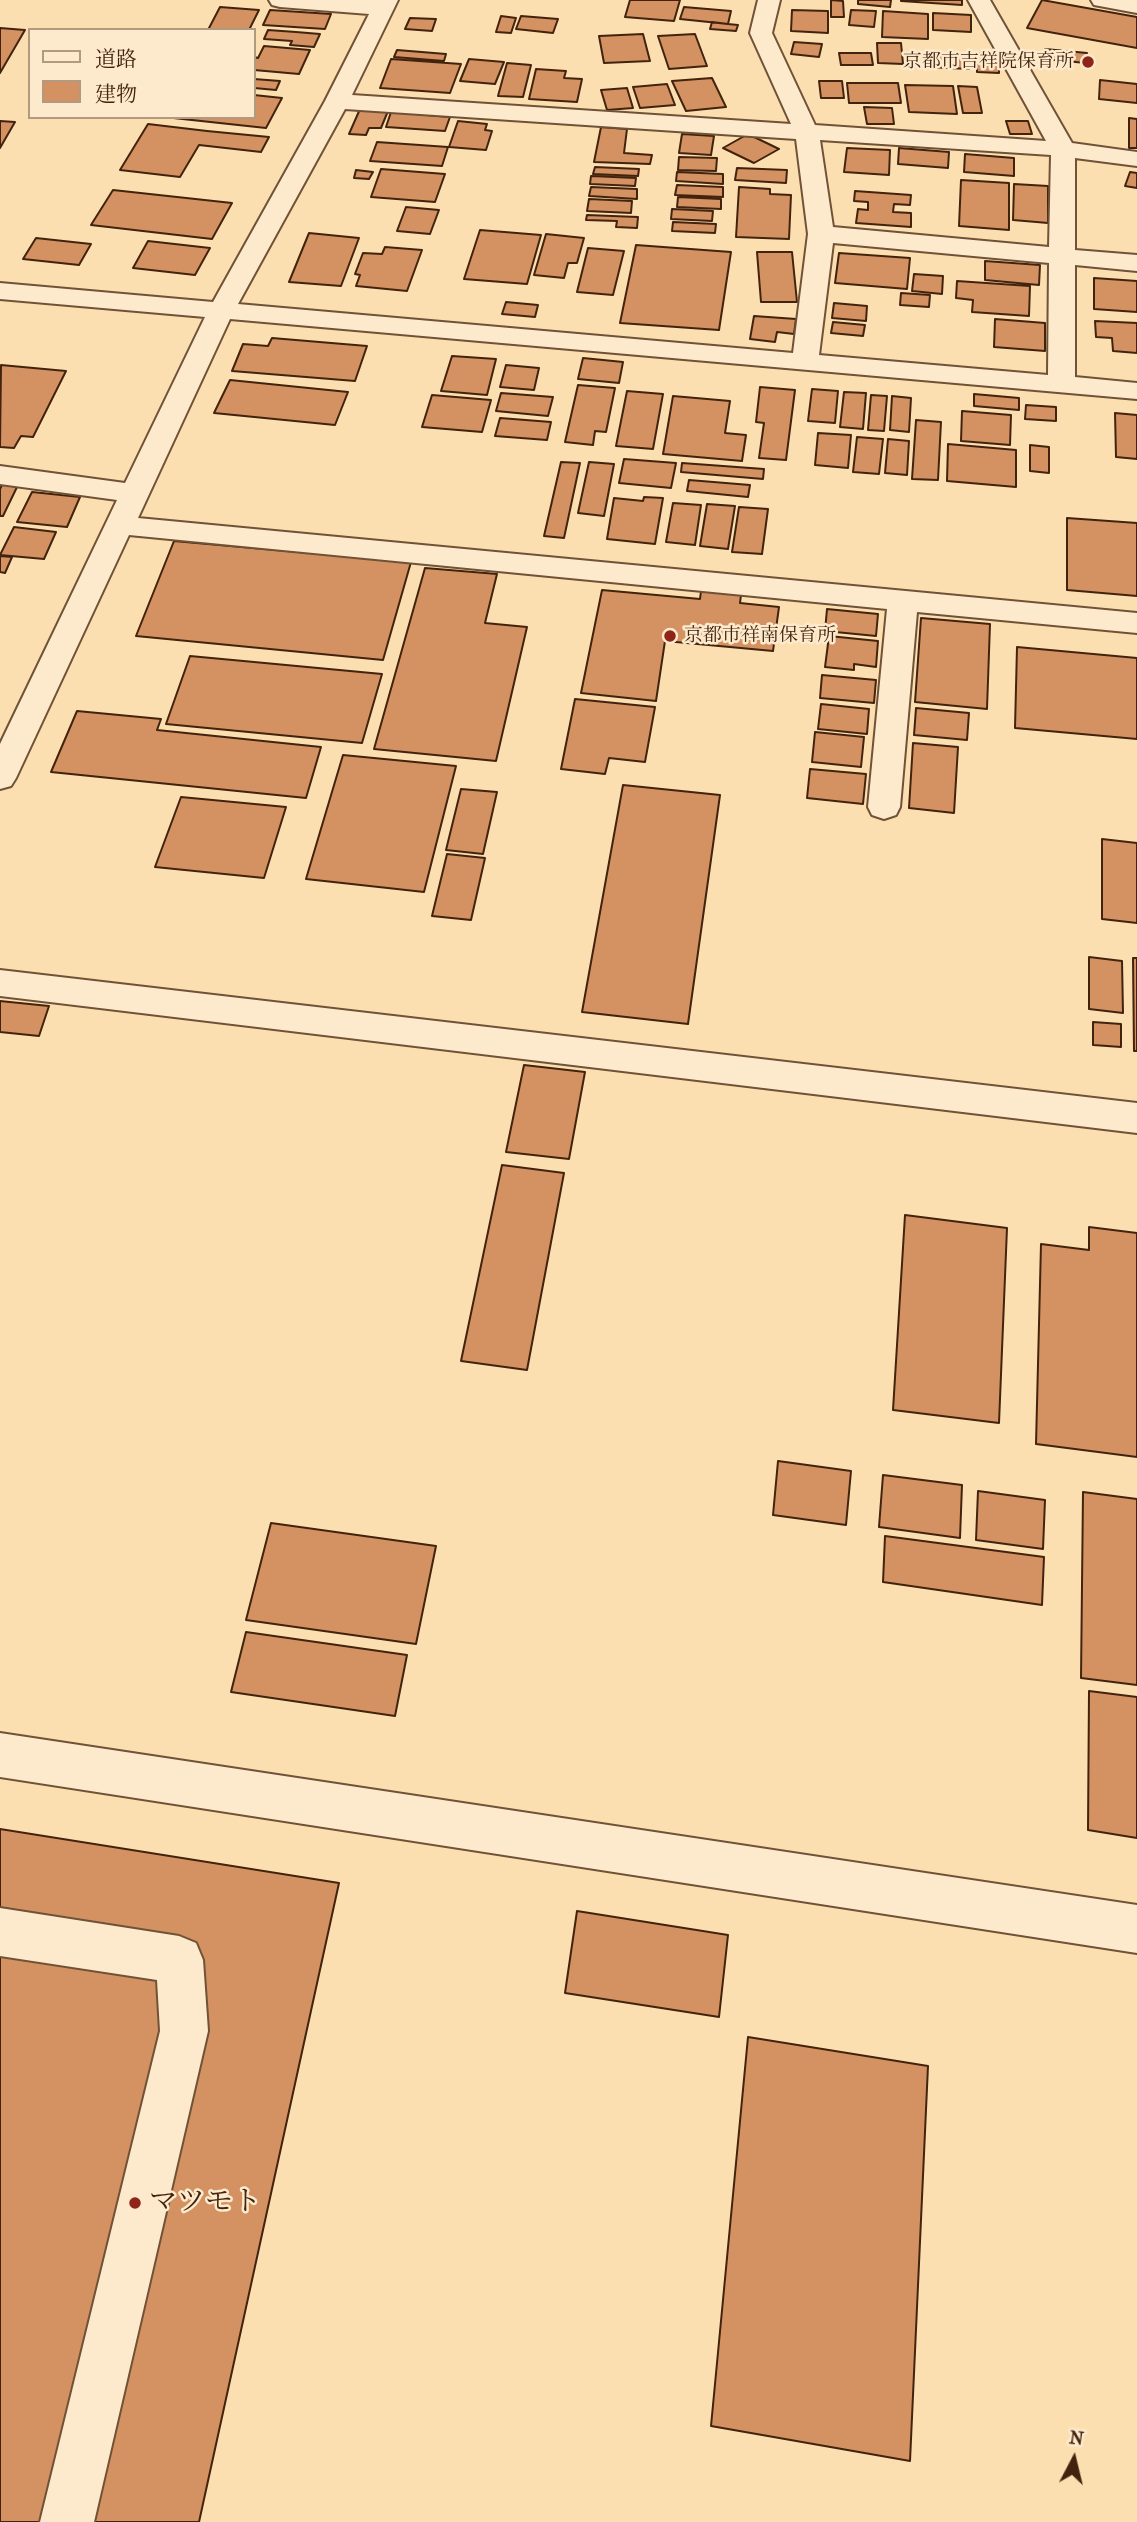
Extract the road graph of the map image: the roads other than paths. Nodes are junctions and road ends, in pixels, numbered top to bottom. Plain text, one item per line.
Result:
1 (281, 0) edge
2 (769, 0) edge
3 (979, 0) edge
4 (1102, 0) edge
5 (385, 4) edge
6 (1137, 6) edge
7 (337, 101) junction
8 (807, 133) junction
9 (1063, 149) junction
10 (1137, 159) edge
11 (821, 234) junction
12 (1064, 257) junction
13 (1137, 263) edge
14 (0, 291) edge
15 (221, 311) junction
16 (805, 362) junction
17 (1061, 384) junction
18 (1137, 391) edge
19 (0, 474) edge
20 (135, 493) junction
21 (120, 525) junction
22 (903, 601) junction
23 (1137, 624) edge
24 (0, 778) edge
25 (884, 807) dead end
26 (0, 982) edge
27 (1137, 1118) edge
28 (0, 1755) edge
29 (1137, 1929) edge
30 (0, 1932) edge
31 (67, 2522) edge

1 - 5 street
2 - 8 street
3 - 9 street
4 - 6 street
5 - 7 street
7 - 8 street
7 - 15 street
8 - 9 street
8 - 11 street
9 - 10 street
9 - 12 street
11 - 12 street
11 - 16 street
12 - 13 street
12 - 17 street
14 - 15 street
15 - 16 street
15 - 20 street
16 - 17 street
17 - 18 street
19 - 20 street
20 - 21 street
21 - 22 street
21 - 24 street
22 - 23 street
22 - 25 street
26 - 27 street
28 - 29 street
30 - 31 street

